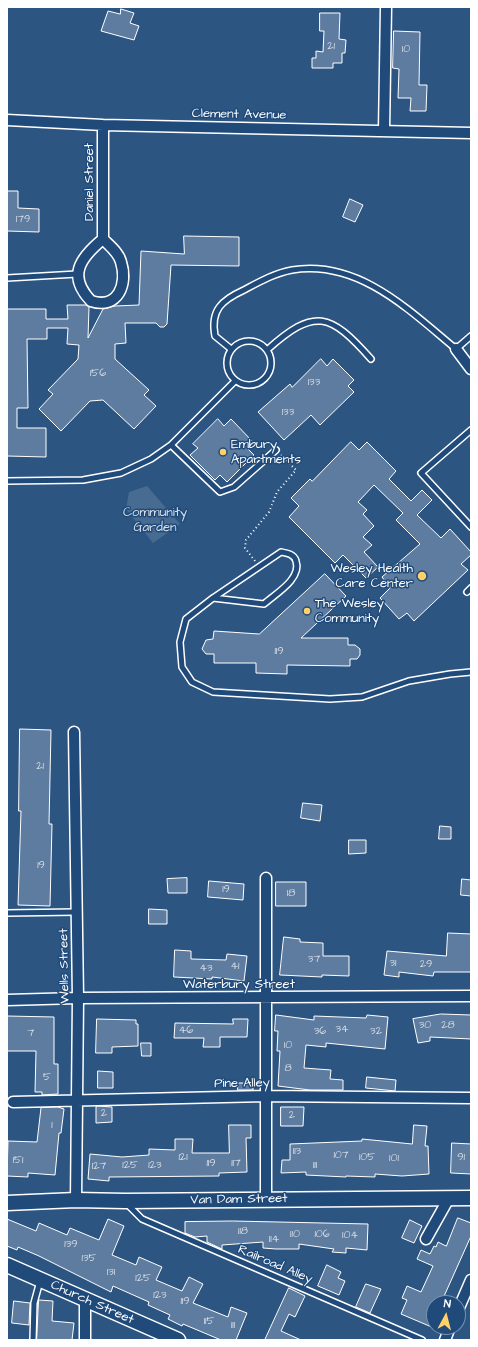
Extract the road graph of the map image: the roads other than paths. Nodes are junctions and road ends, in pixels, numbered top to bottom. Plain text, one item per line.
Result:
1 (386, 7) edge
2 (7, 120) edge
3 (103, 125) junction
4 (384, 131) junction
5 (471, 133) edge
6 (103, 240) junction
7 (77, 274) junction
8 (7, 278) edge
9 (471, 336) edge
10 (231, 349) junction
11 (456, 349) junction
12 (267, 350) junction
13 (371, 359) dead end
14 (471, 369) edge
15 (236, 381) junction
16 (471, 430) edge
17 (171, 445) junction
18 (276, 450) road end
19 (7, 481) edge
20 (471, 527) edge
21 (213, 598) junction
22 (471, 672) edge
23 (74, 732) dead end
24 (266, 878) dead end
25 (76, 912) junction
26 (7, 913) edge
27 (471, 996) edge
28 (78, 998) junction
29 (265, 998) junction
30 (7, 1000) edge
31 (266, 1096) junction
32 (471, 1098) edge
33 (78, 1101) junction
34 (13, 1102) dead end
35 (449, 1198) junction
36 (471, 1198) edge
37 (266, 1199) junction
38 (76, 1200) junction
39 (125, 1202) junction
40 (7, 1203) edge
41 (426, 1239) dead end
42 (7, 1265) edge
43 (40, 1280) junction
44 (471, 1280) edge
45 (464, 1295) edge
46 (85, 1300) junction
47 (33, 1340) edge
48 (85, 1340) edge
49 (178, 1340) edge
50 (422, 1340) edge

1 - 4 street
2 - 3 street, Clement Avenue
3 - 4 street, Clement Avenue
3 - 6 street, Daniel Street
4 - 5 street, Clement Avenue
6 - 7 street, Daniel Street
6 - 7 street, Daniel Street
7 - 8 lane
9 - 11 lane
10 - 11 lane
10 - 12 lane
10 - 15 lane
11 - 14 street
12 - 13 lane
12 - 15 lane
15 - 17 lane
16 - 20 lane
17 - 18 lane
17 - 19 lane
21 - 21 lane
21 - 22 lane
23 - 25 street, Wells Street
24 - 29 street
25 - 26 lane
25 - 28 street, Wells Street
27 - 29 street, Waterbury Street
28 - 29 street, Waterbury Street
28 - 30 street, Waterbury Street
28 - 33 street, Wells Street
29 - 31 street
31 - 32 street, Pine Alley
31 - 33 street, Pine Alley
31 - 37 street
33 - 34 street, Pine Alley
33 - 38 street, Wells Street
35 - 36 main road, Van Dam Street
35 - 37 main road, Van Dam Street
35 - 41 street
37 - 39 main road, Van Dam Street
38 - 39 main road, Van Dam Street
38 - 40 main road, Van Dam Street
39 - 50 lane, Railroad Alley
42 - 43 main road, Church Street
43 - 46 main road, Church Street
43 - 47 lane
44 - 45 street
46 - 48 street
46 - 49 main road, Church Street

